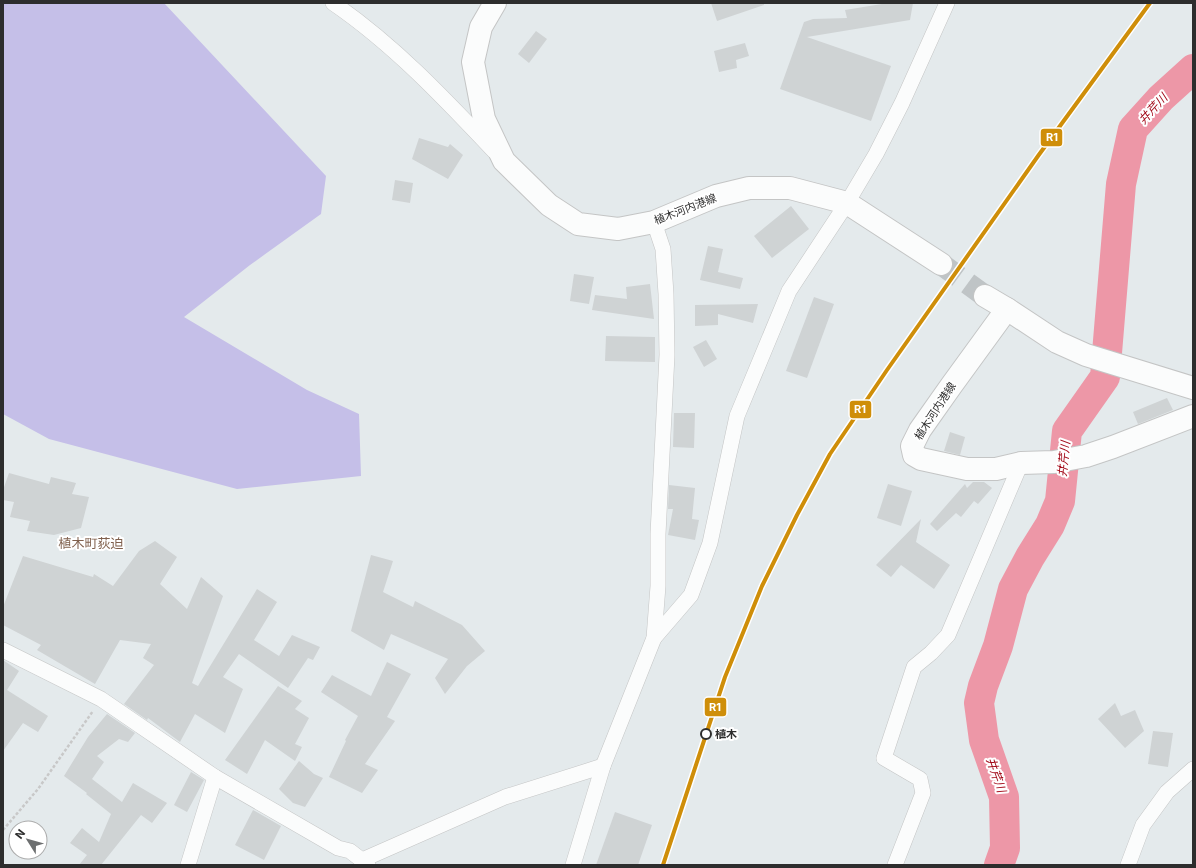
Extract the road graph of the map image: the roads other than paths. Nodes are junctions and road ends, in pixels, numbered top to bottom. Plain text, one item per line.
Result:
1 (333, 3) edge
2 (495, 3) edge
3 (947, 3) edge
4 (504, 161) junction
5 (846, 202) junction
6 (654, 222) junction
7 (941, 264) tunnel mouth
8 (985, 296) tunnel mouth
9 (1007, 309) junction
10 (1193, 388) edge
11 (1193, 416) edge
12 (1021, 463) junction
13 (654, 638) junction
14 (3, 650) edge
15 (603, 766) junction
16 (1193, 769) edge
17 (215, 777) junction
18 (365, 863) edge
19 (188, 865) edge
20 (573, 865) edge
21 (895, 865) edge
22 (1128, 865) edge

1 - 4 street
2 - 4 main road, 植木河内港線
3 - 5 street
4 - 6 main road, 植木河内港線
5 - 6 main road, 植木河内港線
5 - 7 main road, 植木河内港線
5 - 13 street
6 - 13 street
8 - 9 main road
9 - 10 main road
9 - 12 main road, 植木河内港線
11 - 12 main road, 植木河内港線
12 - 21 street
13 - 15 street
14 - 17 street
15 - 18 street
15 - 20 street
16 - 22 street
17 - 18 street
17 - 19 street

